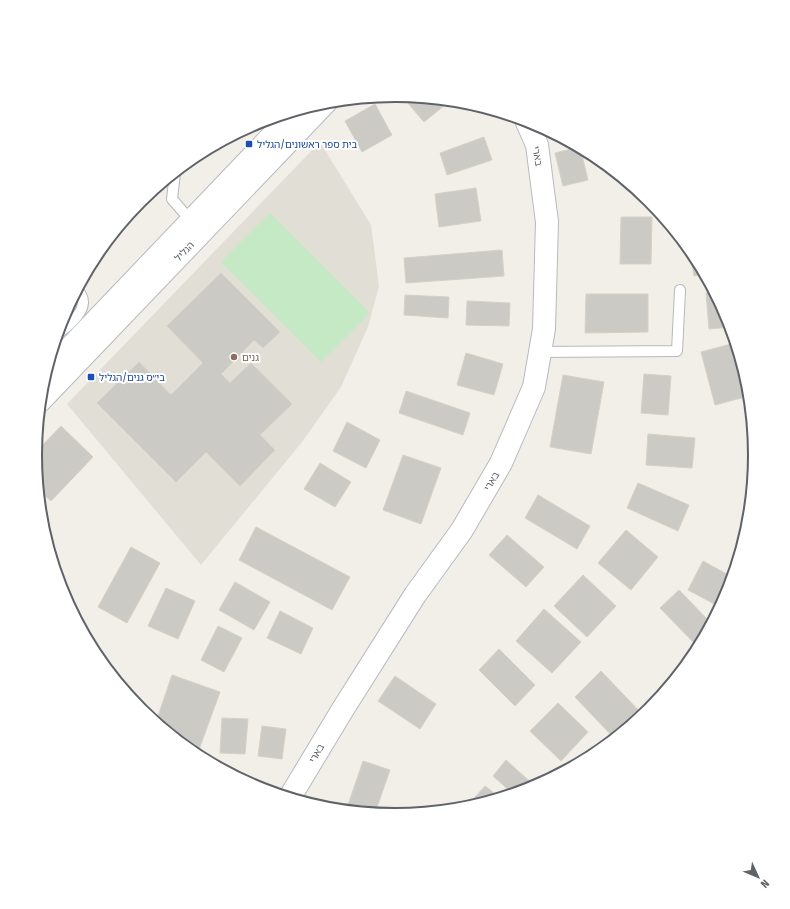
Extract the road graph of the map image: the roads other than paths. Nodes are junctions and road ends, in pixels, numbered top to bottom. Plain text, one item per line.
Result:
1 (318, 110) edge
2 (289, 118) edge
3 (529, 128) edge
4 (174, 179) edge
5 (191, 221) junction
6 (680, 290) dead end
7 (80, 295) edge
8 (66, 328) edge
9 (540, 352) junction
10 (54, 365) edge
11 (48, 393) edge
12 (293, 792) edge

1 - 11 street, הגליל
2 - 5 street, הגליל
3 - 9 street, בארי
4 - 5 lane
5 - 10 street, הגליל
6 - 9 lane
7 - 8 lane
9 - 12 street, בארי

